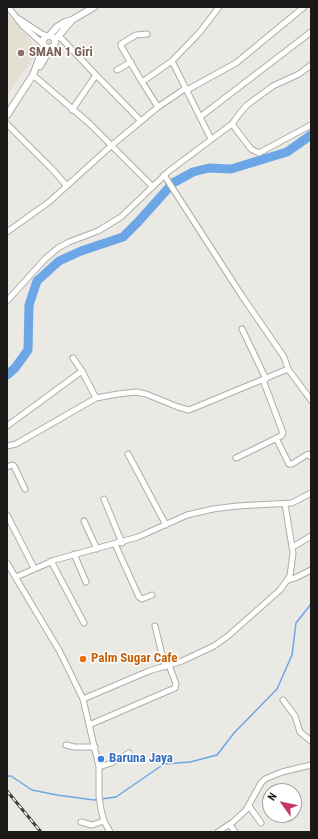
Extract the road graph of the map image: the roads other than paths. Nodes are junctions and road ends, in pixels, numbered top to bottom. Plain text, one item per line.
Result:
1 (8, 7) edge
2 (94, 7) edge
3 (219, 7) edge
4 (304, 7) edge
5 (18, 18) junction
6 (72, 20) junction
7 (311, 32) edge
8 (147, 34) dead end
9 (48, 36) junction
10 (57, 38) junction
11 (44, 45) junction
12 (51, 47) junction
13 (131, 62) junction
14 (172, 62) junction
15 (311, 65) edge
16 (117, 70) dead end
17 (34, 73) junction
18 (96, 75) junction
19 (142, 82) junction
20 (187, 89) junction
21 (158, 107) junction
22 (72, 110) junction
23 (7, 114) edge
24 (200, 117) junction
25 (141, 121) junction
26 (7, 124) edge
27 (232, 124) junction
28 (311, 125) edge
29 (211, 139) junction
30 (112, 145) junction
31 (166, 177) junction
32 (67, 186) junction
33 (152, 186) junction
34 (7, 232) edge
35 (8, 299) edge
36 (242, 329) dead end
37 (73, 358) dead end
38 (288, 370) junction
39 (82, 371) junction
40 (264, 380) junction
41 (96, 398) junction
42 (311, 400) edge
43 (7, 426) edge
44 (276, 438) junction
45 (7, 446) edge
46 (128, 454) dead end
47 (236, 458) dead end
48 (311, 458) edge
49 (7, 467) edge
50 (25, 489) dead end
51 (311, 493) edge
52 (104, 499) dead end
53 (285, 504) junction
54 (7, 515) edge
55 (84, 521) dead end
56 (166, 525) junction
57 (311, 536) edge
58 (122, 543) junction
59 (115, 544) junction
60 (294, 547) junction
61 (97, 549) junction
62 (74, 554) junction
63 (51, 562) junction
64 (7, 563) edge
65 (34, 568) junction
66 (311, 570) edge
67 (16, 577) junction
68 (289, 580) junction
69 (86, 582) dead end
70 (152, 595) dead end
71 (84, 623) dead end
72 (155, 626) dead end
73 (167, 666) junction
74 (84, 699) junction
75 (282, 700) dead end
76 (89, 725) junction
77 (311, 741) edge
78 (66, 745) dead end
79 (95, 747) junction
80 (129, 753) dead end
81 (311, 765) edge
82 (99, 767) junction
83 (249, 806) junction
84 (104, 821) junction
85 (81, 822) dead end
86 (261, 823) dead end
87 (230, 825) junction
88 (110, 832) edge
89 (218, 832) edge
90 (234, 832) edge

1 - 5 street
2 - 6 main road
3 - 14 street
4 - 20 street
5 - 9 street
5 - 11 street
6 - 9 main road
6 - 10 main road
7 - 24 street
8 - 13 street
9 - 10 main road
9 - 11 main road
10 - 12 main road
10 - 18 street
11 - 12 main road
11 - 17 main road
12 - 17 main road
13 - 16 street
13 - 19 street
14 - 19 street
14 - 20 street
15 - 27 street
17 - 22 street
17 - 23 main road
18 - 22 street
18 - 25 street
19 - 21 street
20 - 21 street
20 - 24 street
21 - 25 street
22 - 30 street
24 - 29 street
25 - 30 street
26 - 32 street
27 - 28 street
27 - 29 street
29 - 31 street
30 - 32 street
30 - 33 street
31 - 33 street
31 - 38 street
32 - 34 street
33 - 35 street
36 - 40 street
37 - 39 street
38 - 40 street
38 - 42 street
39 - 41 street
39 - 43 street
40 - 41 street
40 - 44 street
41 - 45 street
44 - 47 street
44 - 48 street
46 - 56 street
49 - 50 street
51 - 53 street
52 - 58 street
53 - 56 street
53 - 60 street
54 - 65 street
55 - 61 street
56 - 58 street
57 - 60 street
58 - 59 street
59 - 61 street
59 - 70 street
60 - 68 street
61 - 62 street
62 - 63 street
62 - 69 street
63 - 65 street
63 - 71 street
64 - 67 street
65 - 67 street
66 - 68 street
67 - 74 street
68 - 73 street
72 - 73 street
73 - 74 street
73 - 76 street
74 - 76 street
75 - 77 street
76 - 79 street
78 - 79 street
79 - 82 street
80 - 82 street
81 - 83 street
82 - 84 street
83 - 86 street
83 - 87 street
84 - 85 street
84 - 88 street
87 - 89 street
87 - 90 street

